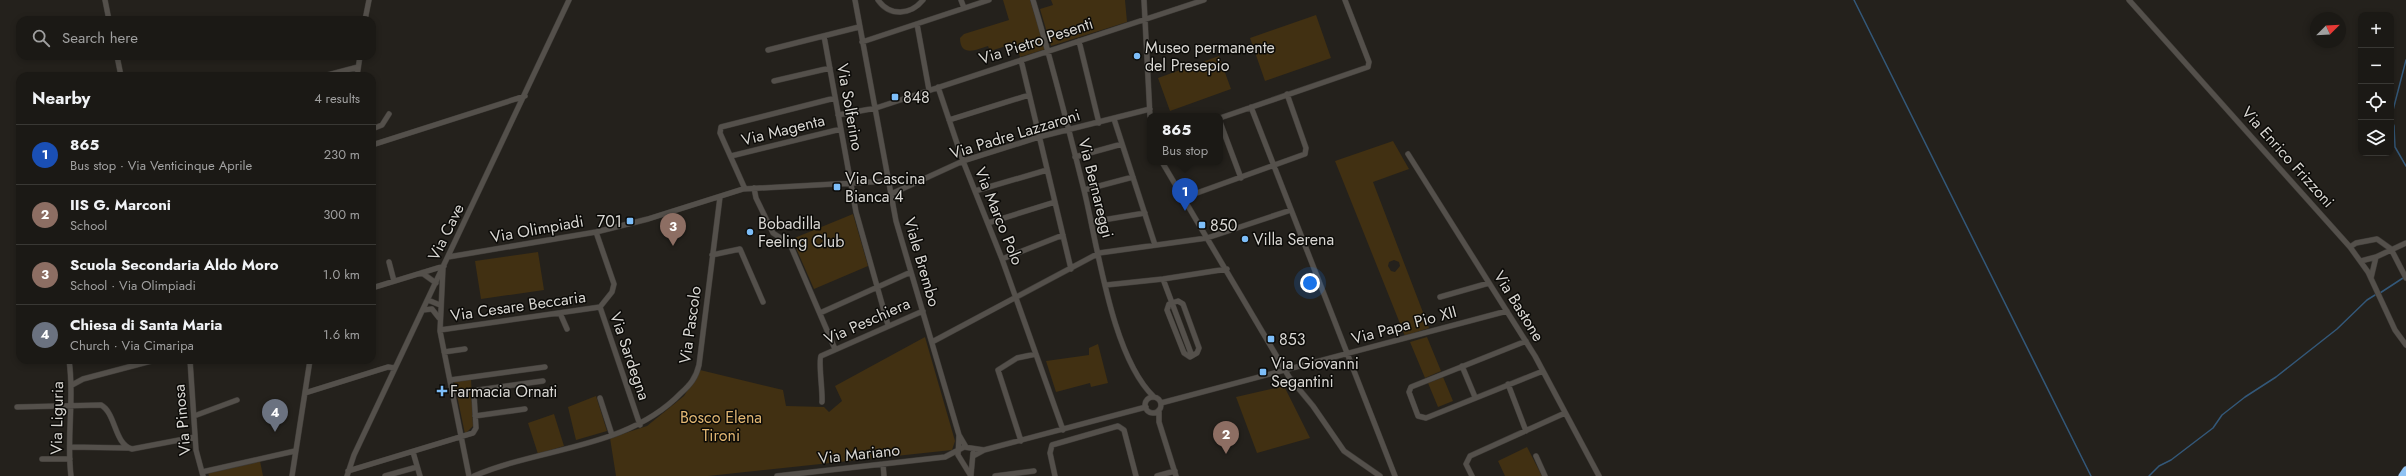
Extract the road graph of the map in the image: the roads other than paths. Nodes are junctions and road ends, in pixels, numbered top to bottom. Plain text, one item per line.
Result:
1 (105, 0) edge
2 (369, 0) edge
3 (569, 0) edge
4 (855, 0) edge
5 (878, 0) edge
6 (923, 0) edge
7 (961, 0) edge
8 (989, 0) edge
9 (1033, 0) edge
10 (1144, 0) edge
11 (1204, 0) edge
12 (1344, 0) edge
13 (2129, 0) edge
14 (964, 8) junction
15 (108, 16) edge
16 (366, 16) edge
17 (1145, 19) junction
18 (917, 24) junction
19 (859, 26) junction
20 (824, 36) junction
21 (1079, 41) junction
22 (862, 42) junction
23 (768, 50) dead end
24 (1049, 51) junction
25 (117, 60) edge
26 (359, 60) edge
27 (1021, 60) junction
28 (358, 67) junction
29 (830, 68) junction
30 (120, 72) edge
31 (339, 72) edge
32 (357, 72) edge
33 (774, 81) dead end
34 (938, 87) junction
35 (929, 90) junction
36 (1028, 94) junction
37 (1287, 94) junction
38 (525, 96) junction
39 (835, 98) junction
40 (1251, 107) junction
41 (876, 108) junction
42 (1150, 109) junction
43 (1150, 113) edge
44 (389, 114) dead end
45 (838, 115) junction
46 (1223, 117) edge
47 (1114, 119) junction
48 (949, 120) junction
49 (1099, 123) junction
50 (376, 127) edge
51 (841, 129) junction
52 (1069, 130) junction
53 (1223, 130) edge
54 (1039, 137) junction
55 (376, 144) edge
56 (1122, 144) junction
57 (1408, 154) dead end
58 (731, 156) junction
59 (1076, 157) junction
60 (963, 161) junction
61 (1164, 165) edge
62 (1274, 166) junction
63 (1047, 170) junction
64 (1133, 177) junction
65 (1241, 178) junction
66 (889, 181) junction
67 (851, 183) junction
68 (754, 188) junction
69 (744, 189) junction
70 (1084, 190) junction
71 (975, 191) junction
72 (891, 194) junction
73 (720, 197) junction
74 (1183, 198) junction
75 (1055, 202) junction
76 (1291, 210) junction
77 (1145, 213) junction
78 (1091, 222) junction
79 (988, 223) junction
80 (596, 232) junction
81 (1063, 235) junction
82 (1207, 238) junction
83 (2406, 244) edge
84 (1155, 245) junction
85 (2350, 247) junction
86 (2391, 249) junction
87 (1098, 253) junction
88 (712, 255) junction
89 (448, 257) junction
90 (2376, 257) junction
91 (1002, 259) junction
92 (2361, 261) junction
93 (390, 262) dead end
94 (443, 266) junction
95 (1071, 269) junction
96 (1227, 269) junction
97 (911, 272) junction
98 (422, 273) junction
99 (2371, 278) junction
100 (2406, 278) edge
101 (1163, 280) junction
102 (394, 281) junction
103 (436, 283) junction
104 (1489, 283) junction
105 (1106, 285) junction
106 (376, 287) edge
107 (877, 288) junction
108 (1016, 298) junction
109 (1440, 298) dead end
110 (428, 300) junction
111 (763, 302) dead end
112 (1172, 303) junction
113 (440, 305) junction
114 (600, 307) junction
115 (423, 310) junction
116 (923, 311) junction
117 (1507, 311) junction
118 (560, 313) junction
119 (820, 313) junction
120 (440, 320) junction
121 (888, 325) junction
122 (566, 328) dead end
123 (440, 330) junction
124 (1526, 341) junction
125 (932, 342) junction
126 (2406, 345) edge
127 (464, 349) dead end
128 (835, 349) junction
129 (444, 352) junction
130 (1036, 354) junction
131 (1347, 354) junction
132 (69, 364) edge
133 (140, 364) edge
134 (190, 364) edge
135 (309, 364) edge
136 (1462, 366) junction
137 (545, 367) dead end
138 (396, 368) junction
139 (1284, 370) junction
140 (1543, 370) junction
141 (450, 380) junction
142 (543, 381) dead end
143 (1508, 384) junction
144 (72, 386) junction
145 (1144, 386) junction
146 (305, 393) junction
147 (1154, 397) junction
148 (1475, 397) junction
149 (600, 398) dead end
150 (237, 400) dead end
151 (822, 402) dead end
152 (1161, 403) junction
153 (1146, 404) junction
154 (72, 405) junction
155 (17, 407) dead end
156 (525, 409) dead end
157 (1159, 410) junction
158 (1152, 412) junction
159 (1565, 413) junction
160 (194, 416) junction
161 (476, 416) junction
162 (1159, 422) junction
163 (640, 425) junction
164 (1063, 430) junction
165 (1526, 431) junction
166 (612, 435) junction
167 (959, 435) junction
168 (461, 437) junction
169 (195, 438) junction
170 (1021, 440) junction
171 (70, 447) junction
172 (128, 448) junction
173 (968, 448) junction
174 (959, 450) junction
175 (984, 450) junction
176 (295, 451) junction
177 (412, 452) junction
178 (1536, 456) dead end
179 (945, 457) junction
180 (972, 457) junction
181 (42, 459) dead end
182 (70, 459) junction
183 (962, 461) junction
184 (883, 464) junction
185 (417, 466) junction
186 (2406, 470) edge
187 (1034, 471) dead end
188 (347, 473) edge
189 (821, 473) edge
190 (202, 474) edge
191 (1176, 474) edge
192 (72, 476) edge
193 (292, 476) edge
194 (385, 476) edge
195 (420, 476) edge
196 (469, 476) edge
197 (474, 476) edge
198 (777, 476) edge
199 (884, 476) edge
200 (971, 476) edge
201 (995, 476) edge
202 (1055, 476) edge
203 (1136, 476) edge
204 (1157, 476) edge
205 (1380, 476) edge
206 (1395, 476) edge
207 (1472, 476) edge
208 (1545, 476) edge
209 (1599, 476) edge
210 (2402, 476) edge

1 - 15 street
2 - 16 street
3 - 38 street, Via Cave
4 - 19 street, Viale Brembo
5 - 6 street
7 - 14 street
8 - 14 street
9 - 24 street, Via Bernareggi
10 - 17 street
11 - 17 street, Via Pietro Pesenti
12 - 37 street
13 - 85 street, Via Enrico Frizzoni
14 - 18 street
17 - 21 street, Via Pietro Pesenti
17 - 42 street
18 - 22 street
18 - 35 street
19 - 20 street
19 - 22 street, Viale Brembo
20 - 23 street
20 - 29 street, Via Solferino
21 - 24 street, Via Pietro Pesenti
21 - 49 street
22 - 41 street, Viale Brembo
24 - 27 street, Via Pietro Pesenti
24 - 52 street, Via Bernareggi
25 - 30 street
26 - 28 street
27 - 34 street, Via Pietro Pesenti
27 - 36 street
28 - 31 street
28 - 32 street
29 - 33 street
29 - 39 street, Via Solferino
34 - 35 street, Via Pietro Pesenti
34 - 48 street, Via Marco Polo
35 - 41 street, Via Pietro Pesenti
36 - 48 street
36 - 54 street
37 - 40 street
37 - 62 street
38 - 55 street
38 - 89 street, Via Cave
39 - 45 street, Via Solferino
39 - 58 street
40 - 46 street
40 - 62 street
41 - 45 street, Via Pietro Pesenti
41 - 66 street, Viale Brembo
42 - 43 street
42 - 47 street, Via Padre Lazzaroni
44 - 50 street
45 - 51 street, Via Solferino
47 - 49 street, Via Padre Lazzaroni
47 - 56 street
48 - 60 street, Via Marco Polo
49 - 52 street, Via Padre Lazzaroni
51 - 58 street, Via Magenta
51 - 67 street, Via Solferino
52 - 54 street, Via Padre Lazzaroni
52 - 59 street, Via Bernareggi
53 - 65 street
54 - 60 street, Via Padre Lazzaroni
54 - 63 street
56 - 59 street
56 - 64 street
57 - 104 street, Via Bastone
58 - 69 street
59 - 70 street, Via Bernareggi
60 - 71 street, Via Marco Polo
60 - 72 street, Via Padre Lazzaroni
61 - 74 street
62 - 65 street
62 - 76 street
63 - 71 street
63 - 75 street
64 - 70 street
64 - 77 street
65 - 74 street
66 - 67 street, Via Olimpiadi
66 - 72 street, Viale Brembo
67 - 68 street, Via Olimpiadi
67 - 107 street, Via Solferino
68 - 69 street, Via Olimpiadi
68 - 119 street
69 - 73 street, Via Olimpiadi
70 - 78 street, Via Bernareggi
71 - 79 street, Via Marco Polo
72 - 97 street, Viale Brembo
73 - 80 street, Via Olimpiadi
73 - 88 street, Via Pascolo
74 - 82 street
75 - 79 street
75 - 81 street
76 - 82 street
76 - 131 street
77 - 78 street
77 - 84 street
78 - 87 street, Via Bernareggi
79 - 91 street, Via Marco Polo
80 - 89 street, Via Olimpiadi
80 - 114 street, Via Sardegna
81 - 91 street
81 - 95 street
82 - 84 street
82 - 96 street
83 - 86 street
84 - 87 street
85 - 86 street
85 - 92 street, Via Enrico Frizzoni
86 - 90 street
86 - 100 street
87 - 95 street
87 - 105 street, Via Bernareggi
88 - 111 street
88 - 163 street, Via Pascolo
89 - 94 street, Via Cave
90 - 92 street
90 - 99 street
91 - 108 street, Via Marco Polo
92 - 99 street, Via Enrico Frizzoni
93 - 102 street
94 - 98 street
94 - 103 street, Via Cave
94 - 113 street
95 - 108 street
96 - 101 street
96 - 139 street
97 - 107 street
97 - 116 street, Viale Brembo
98 - 102 street
98 - 103 street
99 - 126 street, Via Enrico Frizzoni
101 - 105 street
101 - 112 street
102 - 106 street
103 - 110 street, Via Cave
104 - 109 street
104 - 117 street, Via Bastone
105 - 145 street, Via Bernareggi
107 - 119 street
107 - 121 street, Via Solferino
108 - 125 street
108 - 130 street, Via Marco Polo
110 - 113 street
110 - 115 street, Via Cave
112 - 112 street
113 - 120 street
114 - 118 street, Via Cesare Beccaria
114 - 163 street, Via Sardegna
115 - 120 street
115 - 138 street, Via Cave
116 - 121 street, Via Peschiera
116 - 125 street, Viale Brembo
117 - 124 street, Via Bastone
117 - 131 street, Via Papa Pio XII
118 - 122 street
118 - 123 street, Via Cesare Beccaria
119 - 128 street
120 - 123 street
121 - 128 street, Via Peschiera
123 - 129 street
124 - 136 street
124 - 140 street, Via Bastone
125 - 167 street, Viale Brembo
127 - 129 street
128 - 151 street, Via Peschiera
129 - 141 street
130 - 164 street, Via Marco Polo
130 - 170 street
131 - 139 street, Via Papa Pio XII
131 - 206 street
132 - 144 street, Via Liguria
133 - 144 street
134 - 160 street, Via Pinosa
135 - 146 street
136 - 148 street
136 - 148 street
137 - 141 street
138 - 146 street
138 - 188 street, Via Cave
139 - 152 street
139 - 205 street
140 - 143 street
140 - 159 street, Via Bastone
141 - 168 street
142 - 161 street
143 - 148 street
143 - 165 street
144 - 154 street, Via Liguria
145 - 147 street
145 - 153 street
146 - 176 street
147 - 152 street
147 - 153 street
149 - 166 street
150 - 160 street
152 - 157 street
153 - 158 street
153 - 164 street
154 - 155 street
154 - 171 street, Via Liguria
154 - 172 street
156 - 161 street
157 - 158 street
157 - 162 street
158 - 162 street
159 - 165 street
159 - 209 street, Via Bastone
160 - 169 street, Via Pinosa
161 - 168 street
162 - 191 street
163 - 166 street, Via Pascolo
164 - 170 street
165 - 207 street
166 - 197 street, Via Pascolo
167 - 173 street, Viale Brembo
167 - 174 street, Viale Brembo
168 - 177 street
168 - 196 street
169 - 172 street
169 - 190 street, Via Pinosa
170 - 175 street
171 - 172 street
171 - 182 street, Via Liguria
173 - 174 street, Via Mariano
173 - 175 street
173 - 180 street, Viale Brembo
174 - 179 street, Via Mariano
174 - 183 street, Viale Brembo
175 - 180 street
176 - 190 street
176 - 193 street
177 - 185 street
177 - 188 street
178 - 208 street
179 - 183 street, Via Mariano
179 - 184 street, Via Mariano
180 - 183 street
180 - 200 street
181 - 182 street
182 - 192 street, Via Liguria
183 - 200 street
184 - 189 street, Via Mariano
184 - 199 street
185 - 194 street
185 - 195 street
186 - 210 highway
187 - 201 street
189 - 198 street, Via Mariano
191 - 204 street
202 - 203 street

